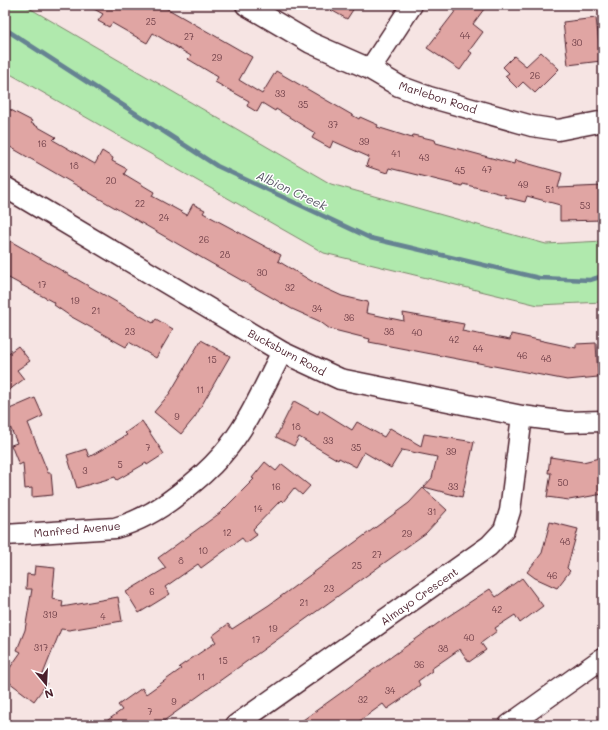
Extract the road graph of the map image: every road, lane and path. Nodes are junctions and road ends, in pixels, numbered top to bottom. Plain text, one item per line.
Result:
1 (246, 5) edge
2 (412, 5) edge
3 (370, 69) junction
4 (599, 122) dead end
5 (5, 187) edge
6 (282, 352) junction
7 (522, 416) junction
8 (603, 421) edge
9 (5, 535) edge
10 (603, 658) edge
11 (236, 725) edge
12 (509, 725) edge

1 - 3 street, Marlebon Road
2 - 3 street
3 - 4 street, Marlebon Road
5 - 6 street, Bucksburn Road
6 - 7 street, Bucksburn Road
6 - 9 street, Manfred Avenue
7 - 8 street, Bucksburn Road
7 - 11 street, Almayo Crescent
10 - 12 street

